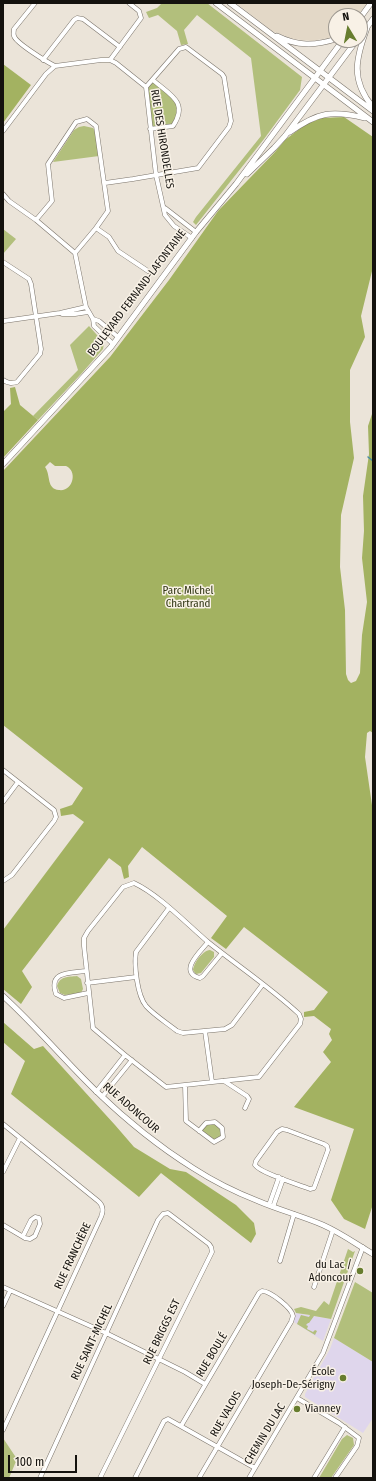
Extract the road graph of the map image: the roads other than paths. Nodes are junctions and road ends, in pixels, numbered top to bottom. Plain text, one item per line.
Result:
1 (35, 3) edge
2 (129, 3) edge
3 (216, 3) edge
4 (230, 3) edge
5 (266, 30) junction
6 (328, 42) edge
7 (120, 47) junction
8 (337, 48) edge
9 (351, 48) edge
10 (359, 48) edge
11 (43, 60) junction
12 (110, 60) junction
13 (55, 66) junction
14 (320, 71) junction
15 (315, 78) junction
16 (329, 78) junction
17 (153, 80) junction
18 (323, 85) junction
19 (146, 87) junction
20 (373, 107) edge
21 (373, 111) edge
22 (368, 118) junction
23 (373, 122) edge
24 (150, 130) junction
25 (3, 131) edge
26 (285, 136) junction
27 (156, 175) junction
28 (105, 183) junction
29 (236, 184) junction
30 (3, 194) edge
31 (165, 208) junction
32 (36, 220) junction
33 (96, 228) junction
34 (196, 232) junction
35 (192, 238) junction
36 (75, 253) junction
37 (3, 262) edge
38 (148, 271) dead end
39 (86, 307) junction
40 (88, 312) junction
41 (60, 313) junction
42 (36, 316) junction
43 (93, 319) junction
44 (4, 321) edge
45 (118, 337) junction
46 (113, 344) junction
47 (3, 380) edge
48 (3, 464) edge
49 (3, 770) edge
50 (18, 782) junction
51 (3, 802) edge
52 (3, 881) edge
53 (169, 908) junction
54 (208, 942) junction
55 (222, 953) junction
56 (86, 971) junction
57 (136, 977) junction
58 (87, 983) junction
59 (263, 984) junction
60 (88, 994) junction
61 (3, 996) edge
62 (205, 1031) junction
63 (125, 1055) junction
64 (132, 1060) junction
65 (224, 1081) junction
66 (212, 1082) junction
67 (185, 1084) junction
68 (96, 1092) junction
69 (102, 1097) junction
70 (245, 1108) dead end
71 (3, 1124) edge
72 (199, 1131) junction
73 (20, 1138) junction
74 (3, 1172) edge
75 (281, 1178) junction
76 (271, 1206) junction
77 (163, 1214) joint
78 (294, 1214) junction
79 (3, 1225) edge
80 (333, 1230) junction
81 (23, 1236) junction
82 (363, 1247) junction
83 (373, 1254) edge
84 (280, 1261) dead end
85 (3, 1287) edge
86 (314, 1287) dead end
87 (10, 1290) junction
88 (259, 1293) joint
89 (3, 1306) edge
90 (58, 1312) junction
91 (106, 1333) junction
92 (159, 1359) junction
93 (205, 1384) junction
94 (297, 1398) junction
95 (181, 1426) junction
96 (345, 1427) junction
97 (3, 1430) edge
98 (217, 1446) junction
99 (255, 1468) junction
100 (40, 1478) edge
101 (100, 1478) edge
102 (135, 1478) edge
103 (199, 1478) edge
104 (249, 1478) edge
105 (314, 1478) edge
106 (335, 1478) edge

1 - 11 street
2 - 7 street
3 - 15 street
4 - 5 street
5 - 6 street
5 - 14 street
7 - 11 street
7 - 12 street
8 - 14 street, BOULEVARD FERNAND-LAFONTAINE
9 - 16 street, BOULEVARD FERNAND-LAFONTAINE
10 - 20 street
11 - 13 street
12 - 13 street
12 - 19 street, RUE DES HIRONDELLES
13 - 25 street
14 - 15 street, BOULEVARD FERNAND-LAFONTAINE
14 - 16 street
15 - 18 street
15 - 29 street, BOULEVARD FERNAND-LAFONTAINE
16 - 18 street, BOULEVARD FERNAND-LAFONTAINE
16 - 21 street
17 - 19 street
17 - 24 street
17 - 27 street
18 - 22 street
18 - 26 street, BOULEVARD FERNAND-LAFONTAINE
19 - 24 street, RUE DES HIRONDELLES
22 - 23 street
22 - 26 street
24 - 27 street, RUE DES HIRONDELLES
26 - 29 street, BOULEVARD FERNAND-LAFONTAINE
27 - 28 street
27 - 31 street, RUE DES HIRONDELLES
28 - 32 street
28 - 33 street
29 - 34 street, BOULEVARD FERNAND-LAFONTAINE
30 - 32 street
31 - 34 street
31 - 35 street, RUE DES HIRONDELLES
32 - 36 street
33 - 36 street
33 - 38 street
34 - 35 street, BOULEVARD FERNAND-LAFONTAINE
35 - 45 street, BOULEVARD FERNAND-LAFONTAINE
36 - 39 street
37 - 42 street
39 - 40 street
39 - 41 street
40 - 41 street
40 - 43 street
41 - 42 street
42 - 44 street
42 - 47 street
43 - 45 street
43 - 46 street
45 - 46 street, BOULEVARD FERNAND-LAFONTAINE
46 - 48 street, BOULEVARD FERNAND-LAFONTAINE
49 - 50 street
50 - 51 street
50 - 52 street
53 - 54 street
53 - 56 street
53 - 57 street
54 - 55 street
54 - 55 street
55 - 59 street
56 - 58 street
56 - 60 street
57 - 58 street
57 - 62 street
58 - 60 street
59 - 62 street
59 - 65 street
60 - 63 street
61 - 68 street, RUE ADONCOUR
62 - 66 street
63 - 64 street
63 - 68 street
64 - 67 street
64 - 69 street
65 - 66 street
65 - 70 street
66 - 67 street
67 - 72 street
68 - 69 street, RUE ADONCOUR
69 - 76 street, RUE ADONCOUR
71 - 73 street, RUE FRANCHÈRE
72 - 72 street
73 - 74 street
73 - 90 street, RUE FRANCHÈRE
75 - 75 street
75 - 76 street
76 - 78 street, RUE ADONCOUR
77 - 91 street, RUE SAINT-MICHEL
77 - 92 street, RUE BRIGGS EST
78 - 80 street, RUE ADONCOUR
78 - 84 street
79 - 81 street
80 - 82 street, RUE ADONCOUR
80 - 86 street
81 - 81 street
82 - 83 street, RUE ADONCOUR
82 - 94 street, CHEMIN DU LAC
85 - 87 street
87 - 89 street
87 - 90 street
88 - 93 street, RUE BOULÉ
88 - 98 street, RUE VALOIS
90 - 91 street
90 - 97 street, RUE FRANCHÈRE
91 - 92 street
91 - 100 street, RUE SAINT-MICHEL
92 - 93 street
92 - 101 street, RUE BRIGGS EST
93 - 95 street, RUE BOULÉ
94 - 96 street
94 - 99 street, CHEMIN DU LAC
95 - 98 street
95 - 102 street
96 - 105 street
96 - 106 street
98 - 99 street
98 - 103 street, RUE VALOIS
99 - 104 street, CHEMIN DU LAC

